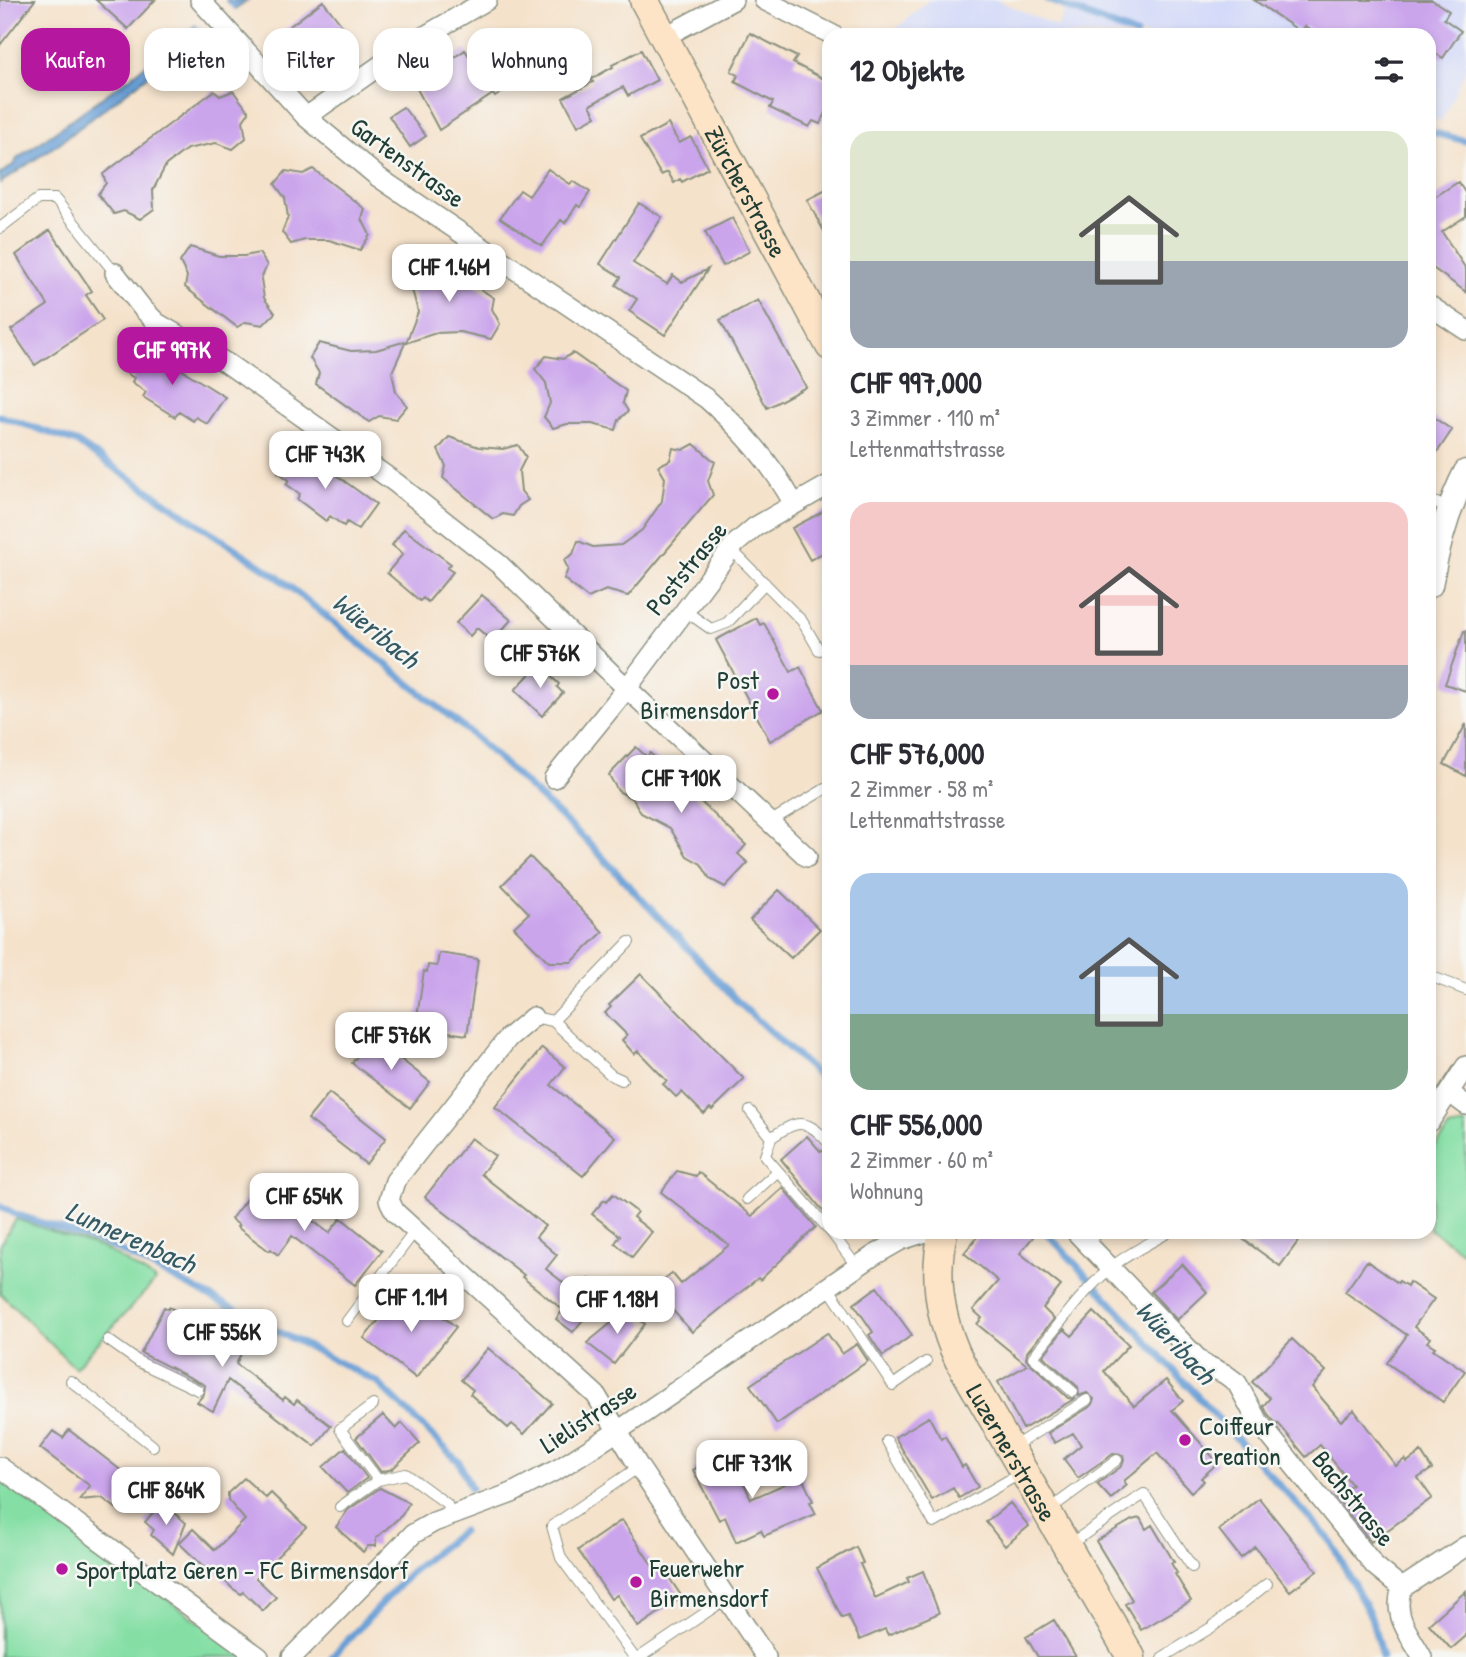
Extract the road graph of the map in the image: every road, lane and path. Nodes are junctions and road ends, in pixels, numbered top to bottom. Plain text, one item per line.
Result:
1 (487, 0) edge
2 (644, 0) edge
3 (733, 0) edge
4 (764, 0) edge
5 (200, 1) edge
6 (822, 29) edge
7 (664, 37) junction
8 (306, 117) junction
9 (0, 229) edge
10 (114, 273) joint
11 (1436, 310) edge
12 (1466, 330) edge
13 (822, 331) edge
14 (1466, 472) edge
15 (822, 488) edge
16 (794, 504) junction
17 (1440, 504) edge
18 (1436, 543) edge
19 (731, 549) junction
20 (765, 583) junction
21 (684, 610) junction
22 (819, 650) dead end
23 (627, 688) junction
24 (554, 778) dead end
25 (822, 791) edge
26 (771, 821) junction
27 (807, 857) dead end
28 (629, 942) dead end
29 (1436, 978) edge
30 (1466, 990) edge
31 (533, 1017) joint
32 (552, 1021) junction
33 (1466, 1066) edge
34 (622, 1080) dead end
35 (1458, 1099) edge
36 (750, 1111) dead end
37 (1436, 1116) edge
38 (822, 1135) edge
39 (771, 1138) junction
40 (778, 1171) junction
41 (747, 1199) dead end
42 (822, 1222) edge
43 (415, 1231) junction
44 (836, 1239) edge
45 (906, 1239) edge
46 (935, 1239) edge
47 (1089, 1239) edge
48 (1156, 1239) edge
49 (857, 1267) junction
50 (1109, 1271) junction
51 (828, 1287) junction
52 (347, 1321) dead end
53 (108, 1340) dead end
54 (926, 1362) dead end
55 (72, 1381) dead end
56 (198, 1390) dead end
57 (1073, 1392) dead end
58 (1087, 1399) dead end
59 (373, 1405) dead end
60 (618, 1431) junction
61 (887, 1441) dead end
62 (153, 1446) dead end
63 (1017, 1460) junction
64 (1117, 1460) dead end
65 (0, 1467) edge
66 (639, 1467) junction
67 (378, 1480) junction
68 (340, 1507) dead end
69 (1046, 1511) junction
70 (450, 1516) junction
71 (1466, 1546) edge
72 (1067, 1547) junction
73 (1192, 1567) dead end
74 (1266, 1584) dead end
75 (1402, 1588) junction
76 (726, 1599) junction
77 (259, 1657) edge
78 (292, 1657) edge
79 (634, 1657) edge
80 (640, 1657) edge
81 (766, 1657) edge
82 (1131, 1657) edge
83 (1163, 1657) edge
84 (1422, 1657) edge

1 - 8 street
2 - 7 main road, Zürcherstrasse
3 - 7 street
4 - 6 street
5 - 8 street, Gartenstrasse
7 - 13 main road, Zürcherstrasse
8 - 16 street, Gartenstrasse
9 - 10 lane
10 - 23 street
11 - 12 street
14 - 17 street
15 - 16 street, Poststrasse
16 - 19 street, Poststrasse
17 - 18 street
19 - 20 lane
19 - 21 street, Poststrasse
20 - 21 lane
20 - 22 lane
21 - 23 street, Poststrasse
23 - 24 street, Poststrasse
23 - 26 street
25 - 26 lane
26 - 27 street
28 - 32 lane
29 - 30 lane
31 - 32 lane
31 - 43 street
32 - 34 lane
33 - 35 street
35 - 37 street
36 - 39 lane
38 - 39 lane
39 - 40 lane
40 - 41 lane
40 - 42 lane
43 - 52 lane
43 - 60 street
44 - 49 lane
45 - 49 street, Lielistrasse
46 - 63 main road, Luzernerstrasse
47 - 50 street, Bachstrasse
48 - 50 lane
49 - 51 street, Lielistrasse
50 - 57 lane
50 - 75 street, Bachstrasse
51 - 54 lane
51 - 60 street, Lielistrasse
53 - 56 lane
55 - 62 lane
58 - 63 lane
59 - 67 lane
60 - 66 street
60 - 70 street, Lielistrasse
61 - 63 lane
63 - 69 main road, Luzernerstrasse
64 - 69 lane
65 - 77 street
66 - 76 street
66 - 79 lane
67 - 68 lane
67 - 70 lane
69 - 72 main road, Luzernerstrasse
70 - 78 street, Lielistrasse
71 - 75 street
72 - 73 lane
72 - 82 main road, Luzernerstrasse
74 - 83 lane
75 - 84 street
76 - 80 lane
76 - 81 street

